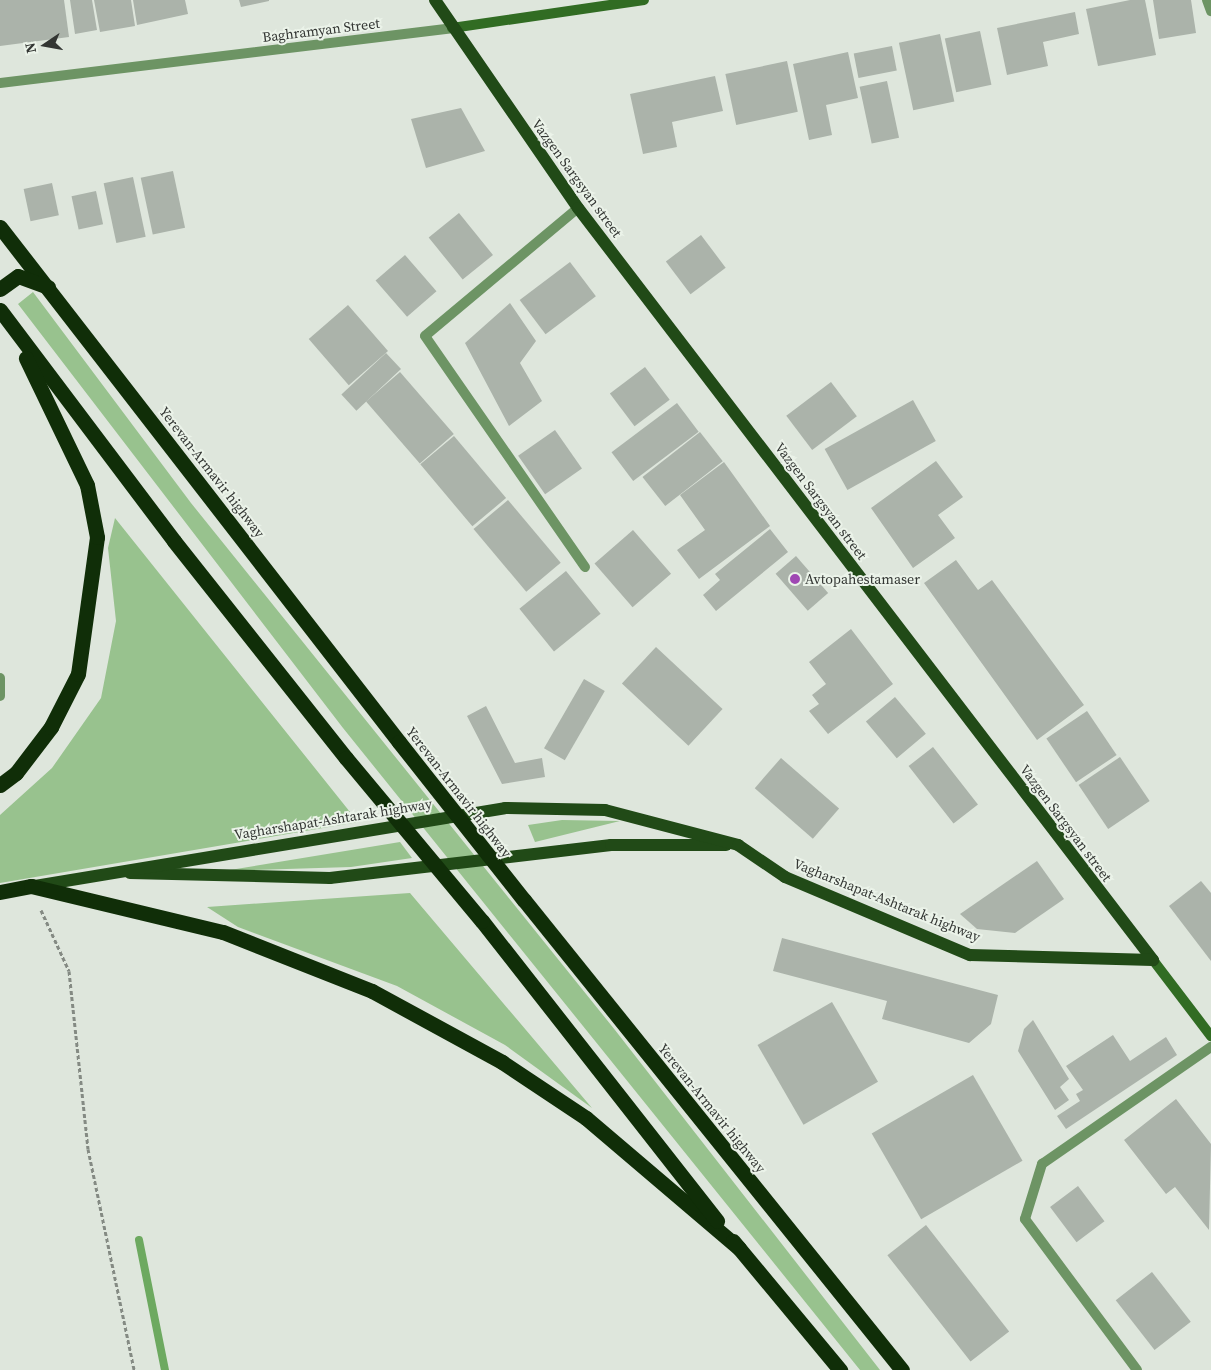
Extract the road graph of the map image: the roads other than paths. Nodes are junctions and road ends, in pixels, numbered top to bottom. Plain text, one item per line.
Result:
1 (435, 0) edge
2 (644, 0) edge
3 (1207, 0) edge
4 (1211, 11) edge
5 (452, 28) junction
6 (0, 83) edge
7 (578, 208) junction
8 (0, 227) edge
9 (49, 287) junction
10 (0, 289) edge
11 (0, 310) edge
12 (585, 567) dead end
13 (0, 678) edge
14 (0, 696) edge
15 (0, 785) edge
16 (738, 845) junction
17 (109, 871) junction
18 (31, 886) junction
19 (0, 892) edge
20 (1153, 960) junction
21 (1211, 1036) edge
22 (1211, 1047) edge
23 (739, 1248) junction
24 (840, 1370) edge
25 (902, 1370) edge
26 (1137, 1370) edge

1 - 5 main road, Vazgen Sargsyan street
2 - 5 main road, Baghramyan Street
3 - 4 street
5 - 6 street, Baghramyan Street
5 - 7 main road, Vazgen Sargsyan street
7 - 12 street
7 - 20 main road, Vazgen Sargsyan street
8 - 9 highway, Yerevan-Armavir highway
9 - 10 highway
9 - 25 highway, Yerevan-Armavir highway, bridge
11 - 15 highway
11 - 23 highway, bridge
13 - 14 street
16 - 17 main road, Vagharshapat-Ashtarak highway
16 - 17 main road, Vagharshapat-Ashtarak highway
16 - 20 main road, Vagharshapat-Ashtarak highway
17 - 18 main road, Vagharshapat-Ashtarak highway
18 - 19 highway, Vagharshapat-Ashtarak highway
18 - 23 highway
20 - 21 main road, Vazgen Sargsyan street
22 - 26 street
23 - 24 highway

